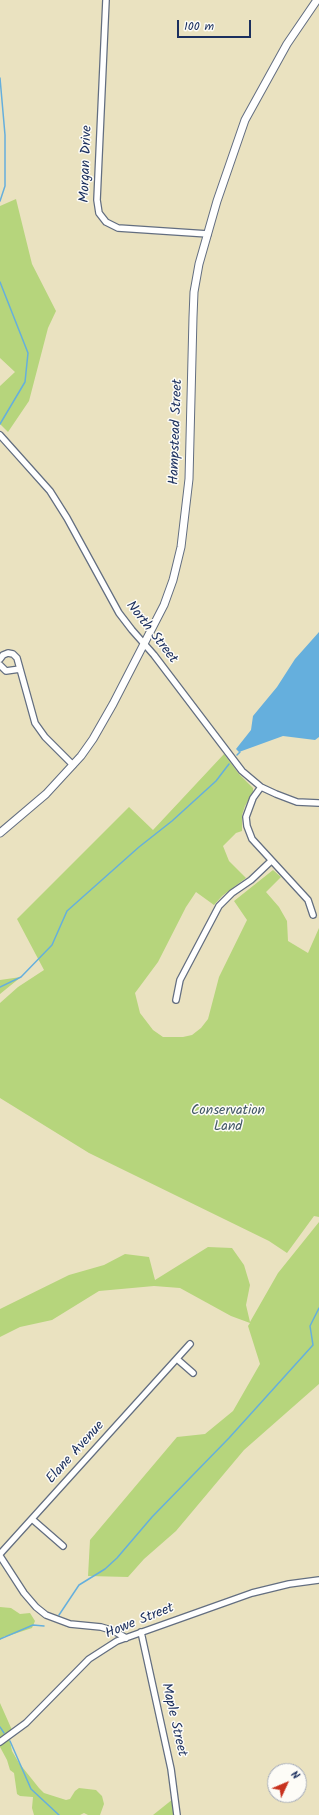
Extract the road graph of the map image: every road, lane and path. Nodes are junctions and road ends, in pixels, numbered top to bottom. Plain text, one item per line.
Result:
1 (106, 0) edge
2 (318, 0) edge
3 (208, 234) junction
4 (0, 435) edge
5 (144, 644) junction
6 (0, 659) edge
7 (0, 665) edge
8 (20, 669) junction
9 (73, 765) junction
10 (261, 787) junction
11 (319, 803) edge
12 (0, 833) edge
13 (271, 861) junction
14 (312, 915) dead end
15 (176, 1000) dead end
16 (190, 1344) dead end
17 (177, 1359) junction
18 (193, 1373) dead end
19 (32, 1520) junction
20 (63, 1546) dead end
21 (0, 1555) edge
22 (319, 1580) edge
23 (141, 1632) junction
24 (126, 1638) junction
25 (0, 1742) edge
26 (177, 1815) edge

1 - 3 street, Morgan Drive
2 - 3 main road, Hampstead Street
3 - 5 main road, Hampstead Street
4 - 5 street, North Street
5 - 9 main road, Hampstead Street
5 - 10 street, North Street
6 - 8 street
7 - 8 street
8 - 9 street
9 - 12 main road, Hampstead Street
10 - 11 street, North Street
10 - 13 street
13 - 14 street
13 - 15 street
16 - 17 street, Elane Avenue
17 - 18 street
17 - 19 street, Elane Avenue
19 - 20 street
19 - 21 street, Elane Avenue
21 - 24 street
22 - 23 street, Howe Street
23 - 24 street, Howe Street
23 - 26 street, Maple Street
24 - 25 street, Howe Street

